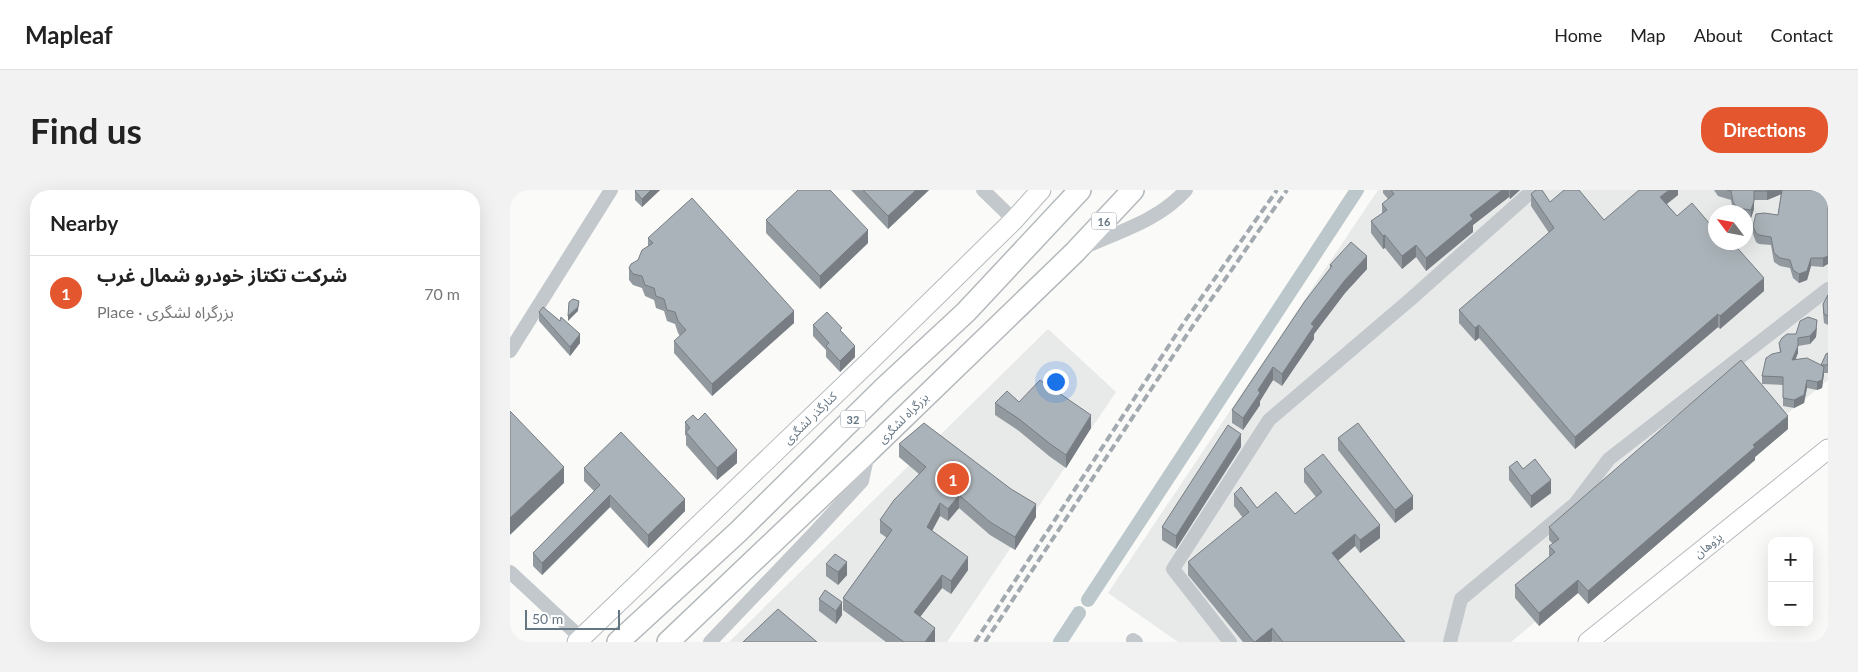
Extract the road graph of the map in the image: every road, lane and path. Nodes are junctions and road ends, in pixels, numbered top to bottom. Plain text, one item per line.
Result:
1 (611, 190) edge
2 (983, 190) edge
3 (1041, 190) edge
4 (1080, 190) edge
5 (1133, 190) edge
6 (1186, 190) edge
7 (1533, 190) edge
8 (1014, 220) junction
9 (1075, 252) junction
10 (1828, 289) edge
11 (510, 351) edge
12 (1828, 448) edge
13 (868, 452) junction
14 (510, 572) edge
15 (579, 640) edge
16 (618, 642) edge
17 (668, 642) edge
18 (710, 642) edge
19 (1230, 642) edge
20 (1450, 642) edge
21 (1588, 642) edge

1 - 11 street
2 - 8 street
3 - 8 main road, کنارگذر لشگری
4 - 16 highway, 32
5 - 9 highway, بزرگراه لشگری / 16
6 - 9 street
7 - 19 street
8 - 15 main road, کنارگذر لشگری
9 - 13 highway, بزرگراه لشگری
10 - 20 street
12 - 21 main road, پژوهان
13 - 17 highway, بزرگراه لشگری
13 - 18 street
14 - 15 street

